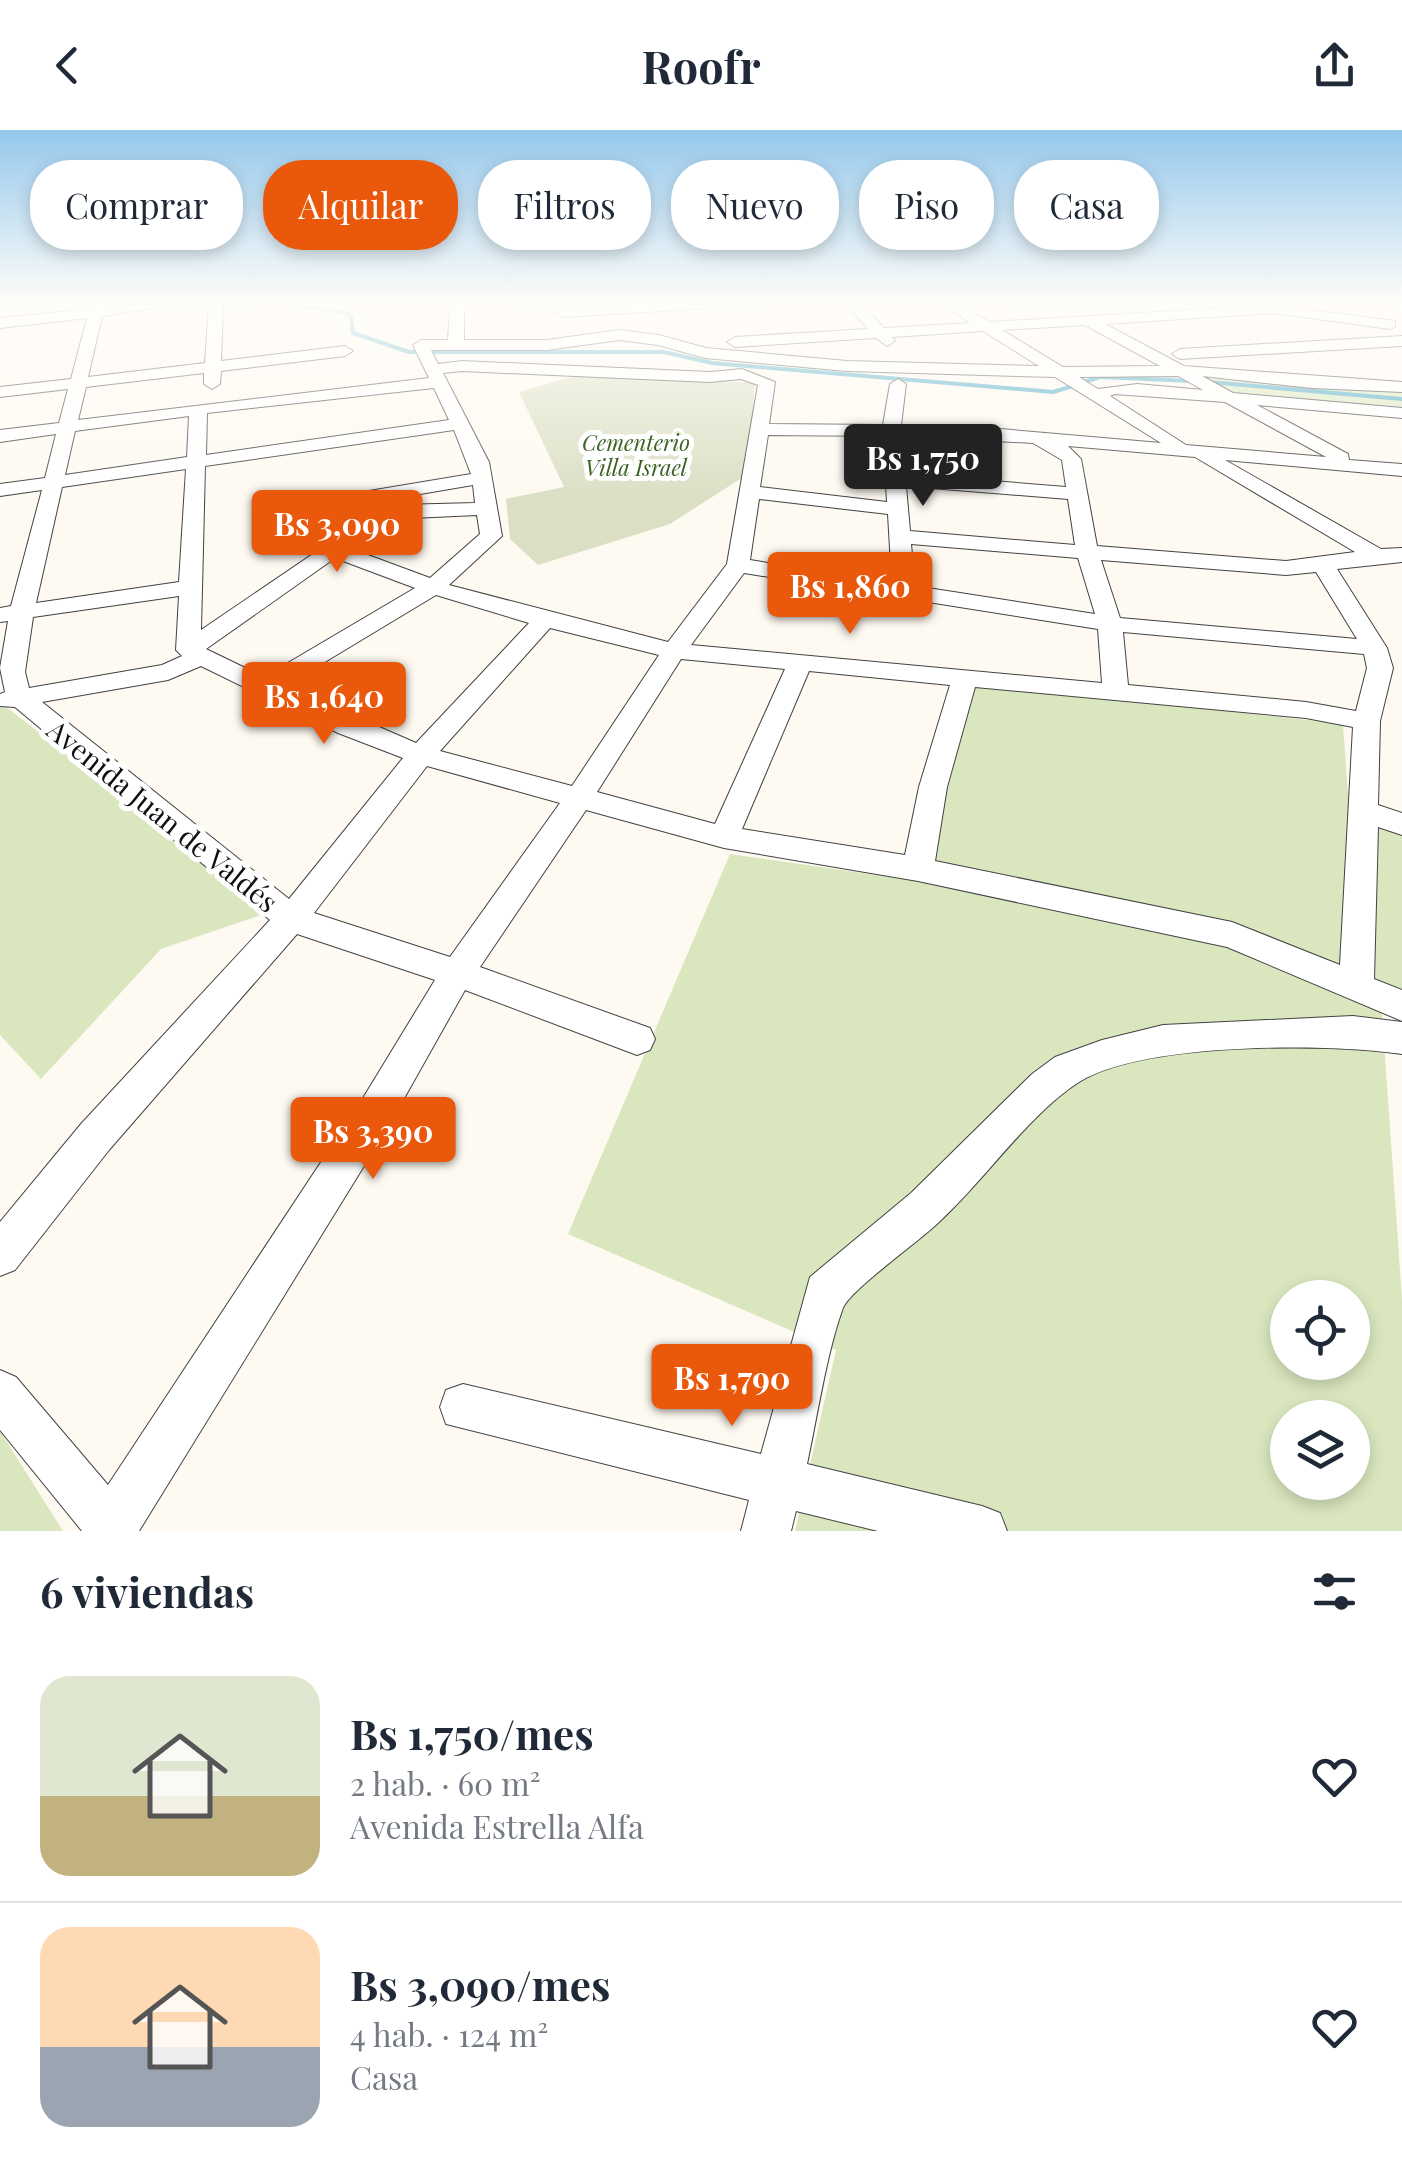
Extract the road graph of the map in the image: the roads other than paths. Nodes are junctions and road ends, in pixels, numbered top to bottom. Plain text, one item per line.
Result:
1 (82, 367) edge
2 (200, 367) edge
3 (210, 367) edge
4 (394, 367) edge
5 (431, 367) edge
6 (493, 367) edge
7 (826, 367) edge
8 (898, 367) edge
9 (1051, 367) edge
10 (1171, 367) edge
11 (1350, 367) edge
12 (1059, 372) junction
13 (903, 376) junction
14 (1191, 378) junction
15 (78, 384) junction
16 (1378, 386) junction
17 (1402, 387) edge
18 (0, 392) edge
19 (1096, 395) junction
20 (1225, 396) junction
21 (206, 408) junction
22 (1402, 412) edge
23 (458, 424) junction
24 (67, 428) junction
25 (762, 428) junction
26 (892, 428) junction
27 (0, 436) edge
28 (1033, 437) junction
29 (1191, 450) junction
30 (196, 463) junction
31 (1354, 465) junction
32 (1402, 470) edge
33 (482, 478) junction
34 (896, 478) junction
35 (54, 482) junction
36 (1402, 488) edge
37 (0, 490) edge
38 (752, 492) junction
39 (1077, 494) junction
40 (297, 509) dead end
41 (488, 509) junction
42 (898, 509) junction
43 (900, 537) junction
44 (330, 549) junction
45 (1088, 555) junction
46 (1375, 555) junction
47 (1402, 555) edge
48 (738, 565) junction
49 (1324, 566) junction
50 (433, 586) junction
51 (188, 588) junction
52 (904, 594) junction
53 (11, 613) edge
54 (545, 620) junction
55 (1110, 624) junction
56 (674, 651) junction
57 (195, 653) junction
58 (1385, 654) edge
59 (800, 660) junction
60 (965, 676) junction
61 (264, 688) junction
62 (1116, 691) junction
63 (10, 699) edge
64 (1367, 721) junction
65 (420, 756) junction
66 (578, 799) junction
67 (1366, 812) junction
68 (1402, 824) edge
69 (724, 837) junction
70 (918, 870) junction
71 (291, 919) junction
72 (457, 973) junction
73 (1356, 986) junction
74 (1402, 1006) edge
75 (1402, 1038) edge
76 (637, 1039) dead end
77 (0, 1255) edge
78 (0, 1394) edge
79 (463, 1406) dead end
80 (779, 1480) junction
81 (112, 1529) edge
82 (766, 1531) edge
83 (982, 1531) edge

1 - 15 street
2 - 15 street
3 - 21 street
4 - 21 street
5 - 23 street
6 - 25 street
7 - 13 street
8 - 13 street
9 - 12 street
10 - 14 street
11 - 16 street
12 - 13 street
12 - 14 street
12 - 19 street
13 - 26 street
14 - 16 street
14 - 20 street
15 - 18 street
15 - 24 street
16 - 17 street
19 - 20 street
19 - 29 street
20 - 22 street
20 - 31 street
21 - 24 street
21 - 30 street
23 - 30 street
23 - 33 street
24 - 27 street
24 - 35 street
25 - 26 street
25 - 38 street
26 - 28 street
26 - 34 street
28 - 29 street
28 - 39 street
29 - 31 street
29 - 46 street
30 - 35 street
30 - 51 street
31 - 32 street
31 - 36 street
33 - 40 street
33 - 41 street
34 - 39 street
34 - 42 street
35 - 37 street
35 - 53 street
38 - 42 street
38 - 48 street
39 - 45 street
41 - 44 street
41 - 50 street
42 - 43 street
43 - 45 street
43 - 52 street
44 - 50 street
44 - 57 street
45 - 49 street
45 - 55 street
46 - 47 street
46 - 49 street
48 - 52 street
48 - 56 street
49 - 58 street
50 - 54 street
50 - 61 street
51 - 53 street
51 - 57 street
52 - 55 street
53 - 63 street
54 - 56 street
54 - 65 street
55 - 58 street
55 - 62 street
56 - 59 street
56 - 66 street
57 - 61 street
57 - 63 street
58 - 64 street
59 - 60 street
59 - 69 street
60 - 62 street
60 - 70 street
61 - 65 street
62 - 64 street
63 - 71 street, Avenida Juan de Valdés
64 - 67 street
65 - 66 street
65 - 71 street
66 - 69 street
66 - 72 street
67 - 68 street
67 - 73 street
69 - 70 street
70 - 73 street
71 - 72 street, Avenida Juan de Valdés
71 - 77 street
72 - 76 street, Avenida Juan de Valdés
72 - 81 street
73 - 74 street
75 - 80 street
78 - 81 street
79 - 80 street
80 - 82 street
80 - 83 street

